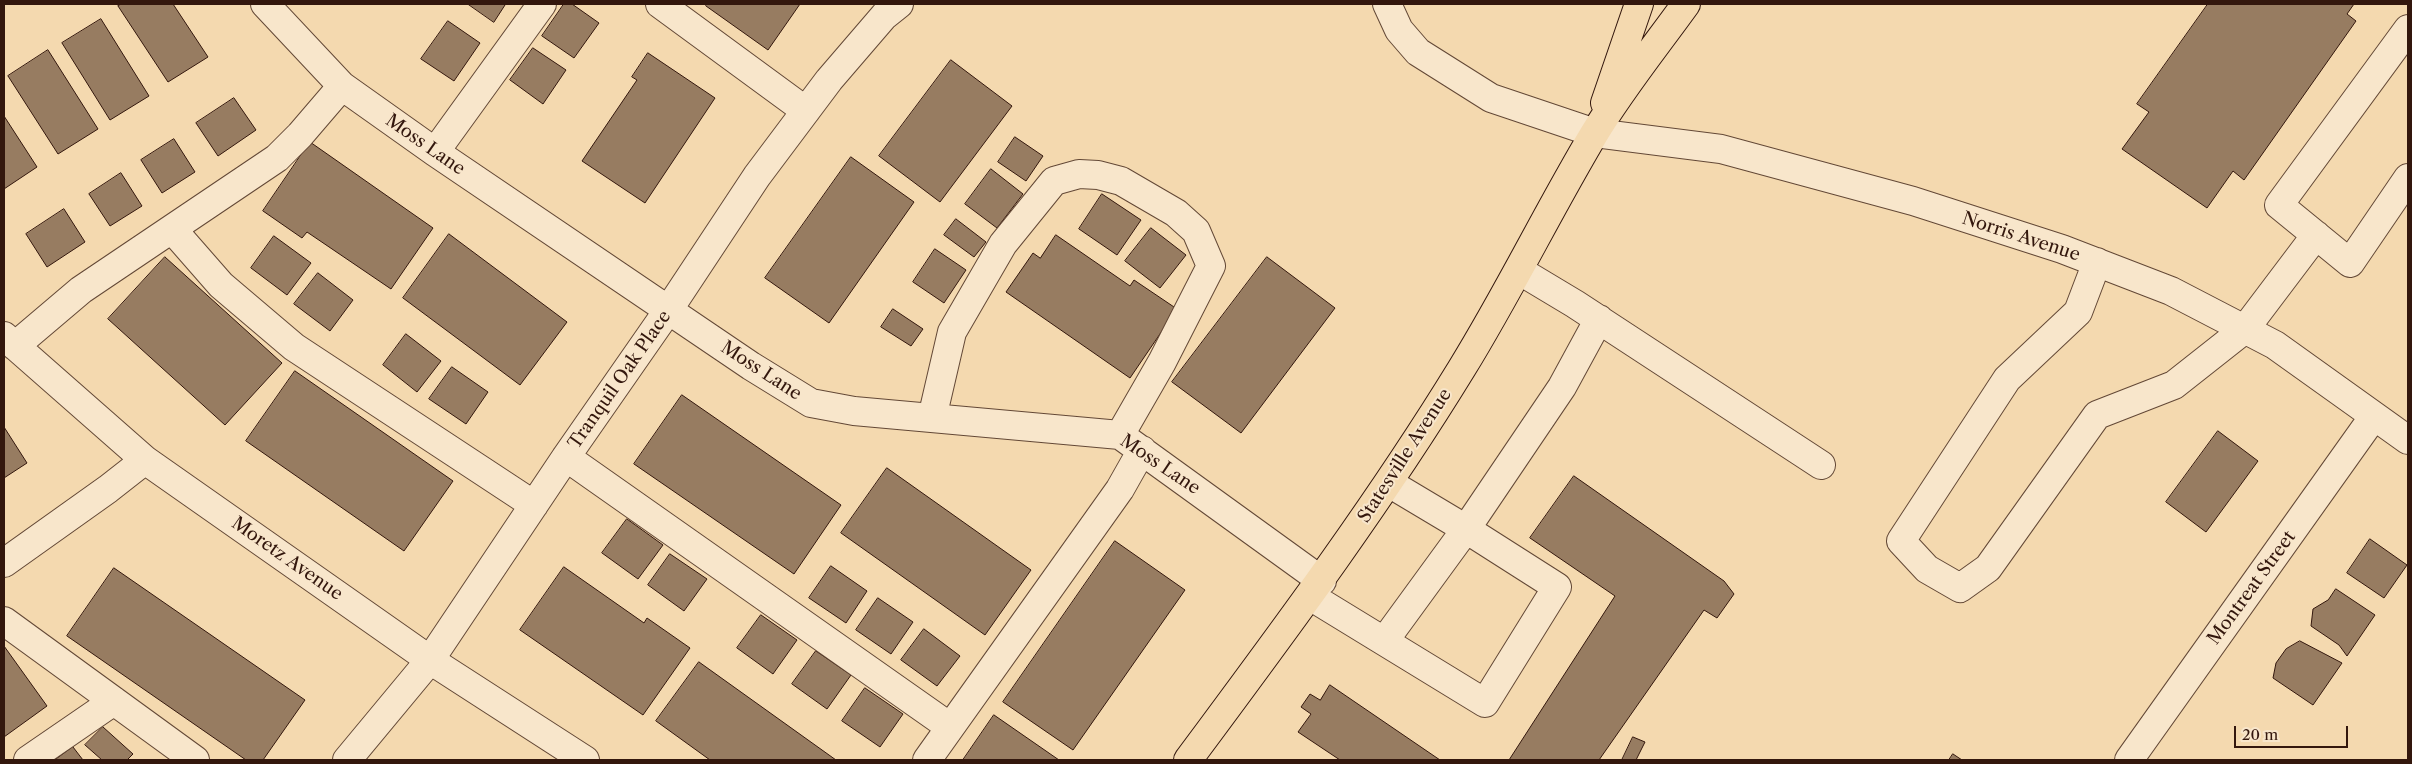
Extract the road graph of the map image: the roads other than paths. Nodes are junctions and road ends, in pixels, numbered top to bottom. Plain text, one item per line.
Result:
1 (265, 4) edge
2 (542, 4) edge
3 (660, 4) edge
4 (898, 4) edge
5 (1387, 4) edge
6 (1639, 4) edge
7 (1686, 4) edge
8 (2408, 29) edge
9 (342, 86) junction
10 (806, 111) junction
11 (1595, 133) junction
12 (435, 152) junction
13 (2408, 178) edge
14 (172, 230) junction
15 (2316, 235) junction
16 (2097, 262) junction
17 (1520, 271) junction
18 (670, 309) junction
19 (1599, 319) junction
20 (2245, 329) junction
21 (9, 341) edge
22 (2374, 416) junction
23 (932, 418) junction
24 (1120, 434) junction
25 (2408, 440) edge
26 (1142, 450) junction
27 (566, 457) junction
28 (145, 460) junction
29 (1821, 465) dead end
30 (1389, 482) junction
31 (534, 505) junction
32 (1466, 529) junction
33 (4, 563) edge
34 (1316, 588) junction
35 (4, 621) edge
36 (1385, 640) junction
37 (430, 660) junction
38 (114, 701) junction
39 (950, 727) junction
40 (28, 760) edge
41 (195, 760) edge
42 (347, 760) edge
43 (585, 760) edge
44 (928, 760) edge
45 (1188, 760) edge
46 (2129, 760) edge

1 - 9 street, Moss Lane
2 - 12 street
3 - 10 street
4 - 10 street, Tranquil Oak Place
5 - 11 street, Norris Avenue
6 - 11 main road, Statesville Avenue
7 - 11 main road, Statesville Avenue
8 - 15 street
9 - 12 street, Moss Lane
9 - 14 street
10 - 18 street, Tranquil Oak Place
11 - 16 street, Norris Avenue
11 - 17 main road, Statesville Avenue
12 - 18 street, Moss Lane
13 - 15 street
14 - 21 street
14 - 31 street
15 - 20 street
16 - 20 street, Norris Avenue
16 - 20 street
17 - 19 street
17 - 30 main road, Statesville Avenue
18 - 23 street, Moss Lane
18 - 27 street, Tranquil Oak Place
19 - 29 street
19 - 32 street
20 - 22 street, Norris Avenue
21 - 28 street, Moretz Avenue
22 - 25 street, Norris Avenue
22 - 46 street, Montreat Street
23 - 24 street, Moss Lane
23 - 24 street
24 - 26 street, Moss Lane
26 - 34 street, Moss Lane
26 - 39 street
27 - 31 street, Tranquil Oak Place
27 - 39 street
28 - 33 street
28 - 37 street, Moretz Avenue
30 - 32 street
30 - 34 main road, Statesville Avenue
31 - 37 street, Tranquil Oak Place
32 - 36 street
32 - 36 street, Moss Lane
34 - 36 street, Moss Lane
34 - 45 main road, Statesville Avenue
35 - 38 street
37 - 42 street, Tranquil Oak Place
37 - 43 street, Moretz Avenue
38 - 40 street
38 - 41 street
39 - 44 street

